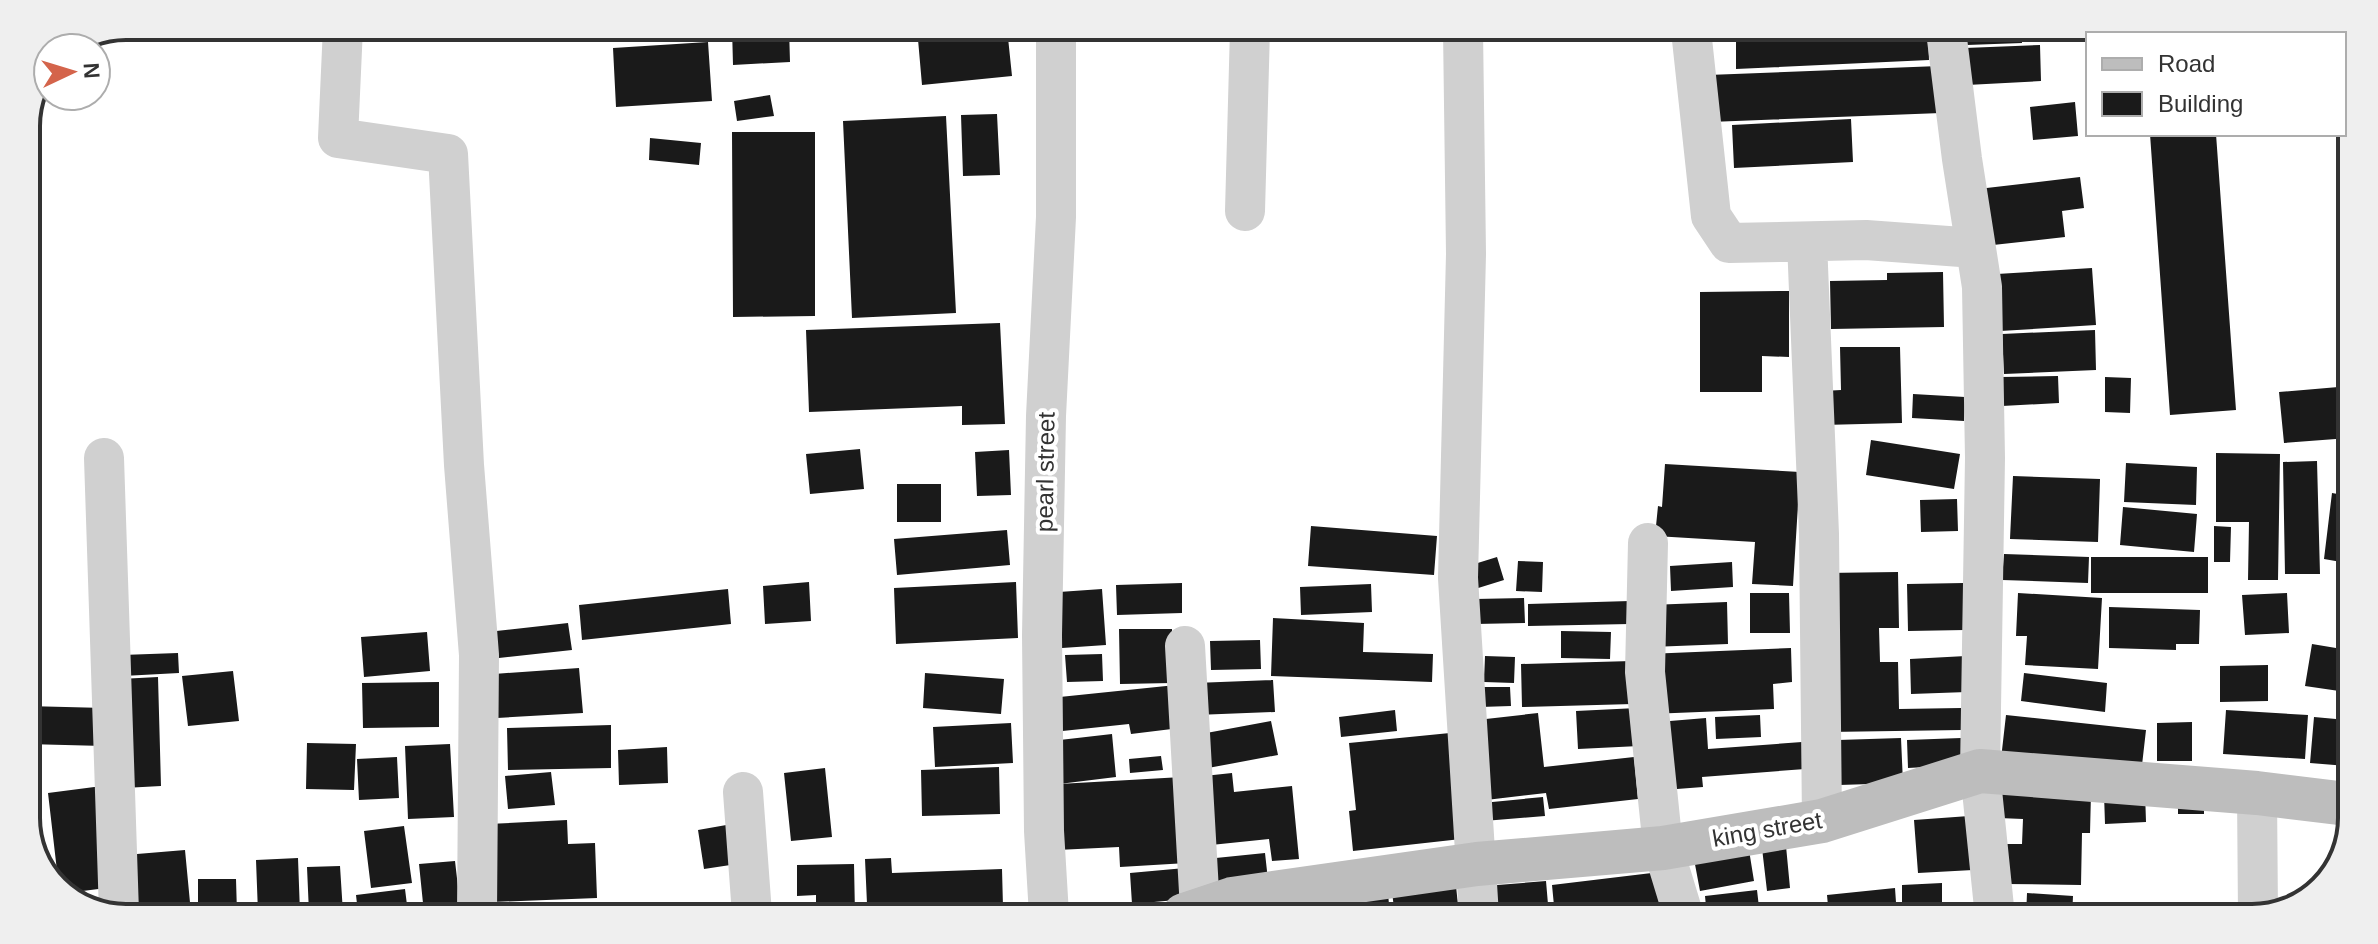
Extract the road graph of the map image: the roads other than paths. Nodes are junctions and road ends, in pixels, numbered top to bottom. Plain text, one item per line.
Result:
1 (342, 40) edge
2 (1056, 40) edge
3 (1250, 40) edge
4 (1463, 40) edge
5 (1692, 40) edge
6 (1947, 40) edge
7 (1245, 211) dead end
8 (1807, 242) junction
9 (1975, 248) junction
10 (104, 458) dead end
11 (1648, 543) dead end
12 (1185, 646) dead end
13 (1980, 771) junction
14 (743, 792) dead end
15 (2257, 793) junction
16 (2338, 803) edge
17 (1822, 821) junction
18 (1663, 848) junction
19 (1477, 864) junction
20 (119, 903) edge
21 (2258, 903) edge
22 (477, 904) edge
23 (751, 904) edge
24 (1048, 904) edge
25 (1211, 904) edge
26 (1241, 904) edge
27 (1479, 904) edge
28 (1680, 904) edge
29 (1994, 904) edge

1 - 22 street
2 - 24 street, pearl street
3 - 7 street
4 - 19 street
5 - 8 street
6 - 9 street
8 - 9 street
8 - 17 street
9 - 13 street
10 - 20 street
11 - 18 street
12 - 25 street
13 - 15 street, king street
13 - 17 street, king street
13 - 29 street
14 - 23 street
15 - 16 street, king street
15 - 21 street
17 - 18 street, king street
18 - 19 street, king street
18 - 28 street
19 - 26 street, king street
19 - 27 street

